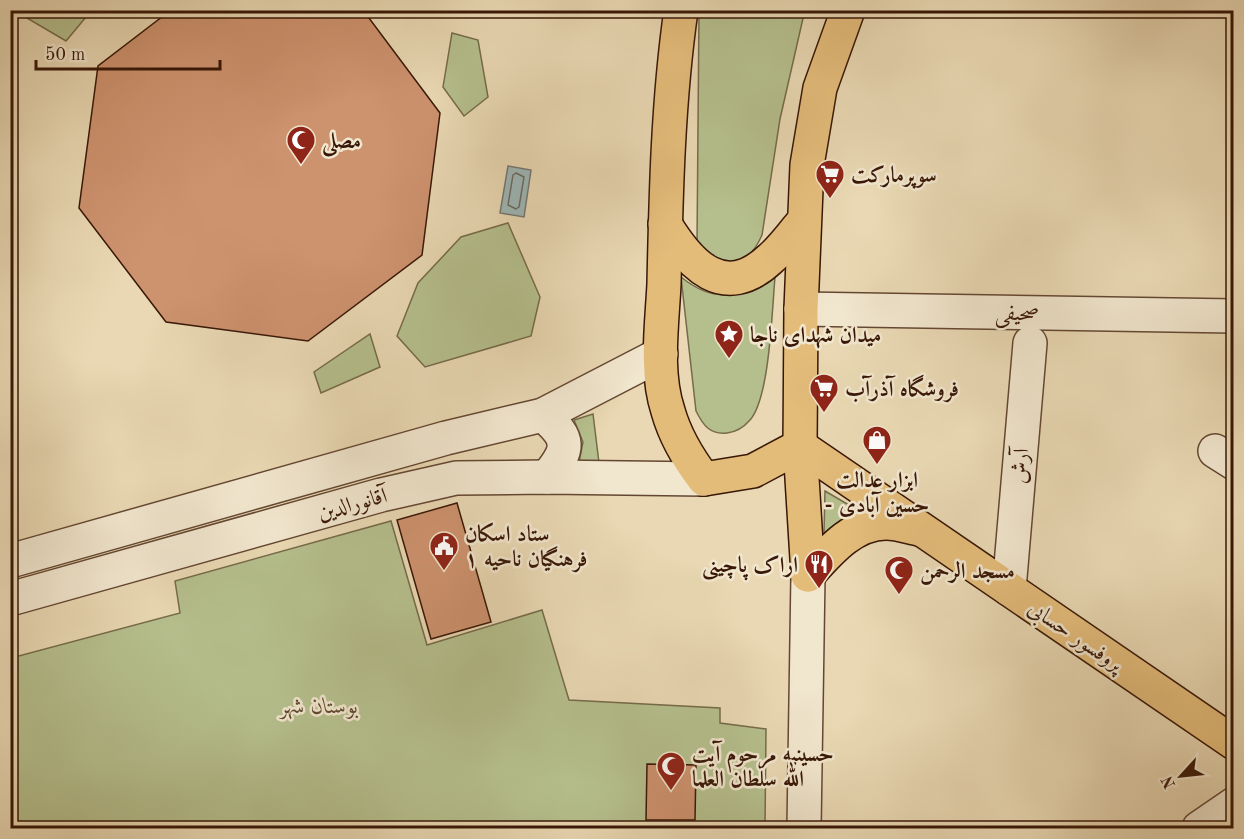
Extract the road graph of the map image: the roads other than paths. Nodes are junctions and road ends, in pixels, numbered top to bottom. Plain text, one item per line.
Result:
1 (657, 10) edge
2 (681, 10) edge
3 (848, 10) edge
4 (672, 73) junction
5 (804, 221) junction
6 (665, 224) junction
7 (801, 309) junction
8 (1233, 316) edge
9 (1029, 343) dead end
10 (662, 354) junction
11 (543, 414) junction
12 (800, 446) junction
13 (547, 477) junction
14 (704, 479) junction
15 (921, 529) junction
16 (10, 561) edge
17 (808, 575) junction
18 (1009, 589) junction
19 (10, 600) edge
20 (1233, 743) edge
21 (1233, 804) edge
22 (804, 828) edge
23 (1200, 828) edge

1 - 4 main road
2 - 4 main road
3 - 5 main road
4 - 6 main road
5 - 6 main road
5 - 7 main road
6 - 10 main road
7 - 8 street, صحیفی
7 - 12 main road
9 - 18 street, آرش
10 - 11 street, آقانورالدین
10 - 14 main road
11 - 13 street
11 - 16 street, آقانورالدین
12 - 14 main road
12 - 15 main road, پروفسور حسابی
12 - 17 main road
13 - 14 street, آقانورالدین
13 - 19 street, آقانورالدین
15 - 17 main road
15 - 18 main road, پروفسور حسابی
17 - 22 street
18 - 20 main road, پروفسور حسابی
21 - 23 street

